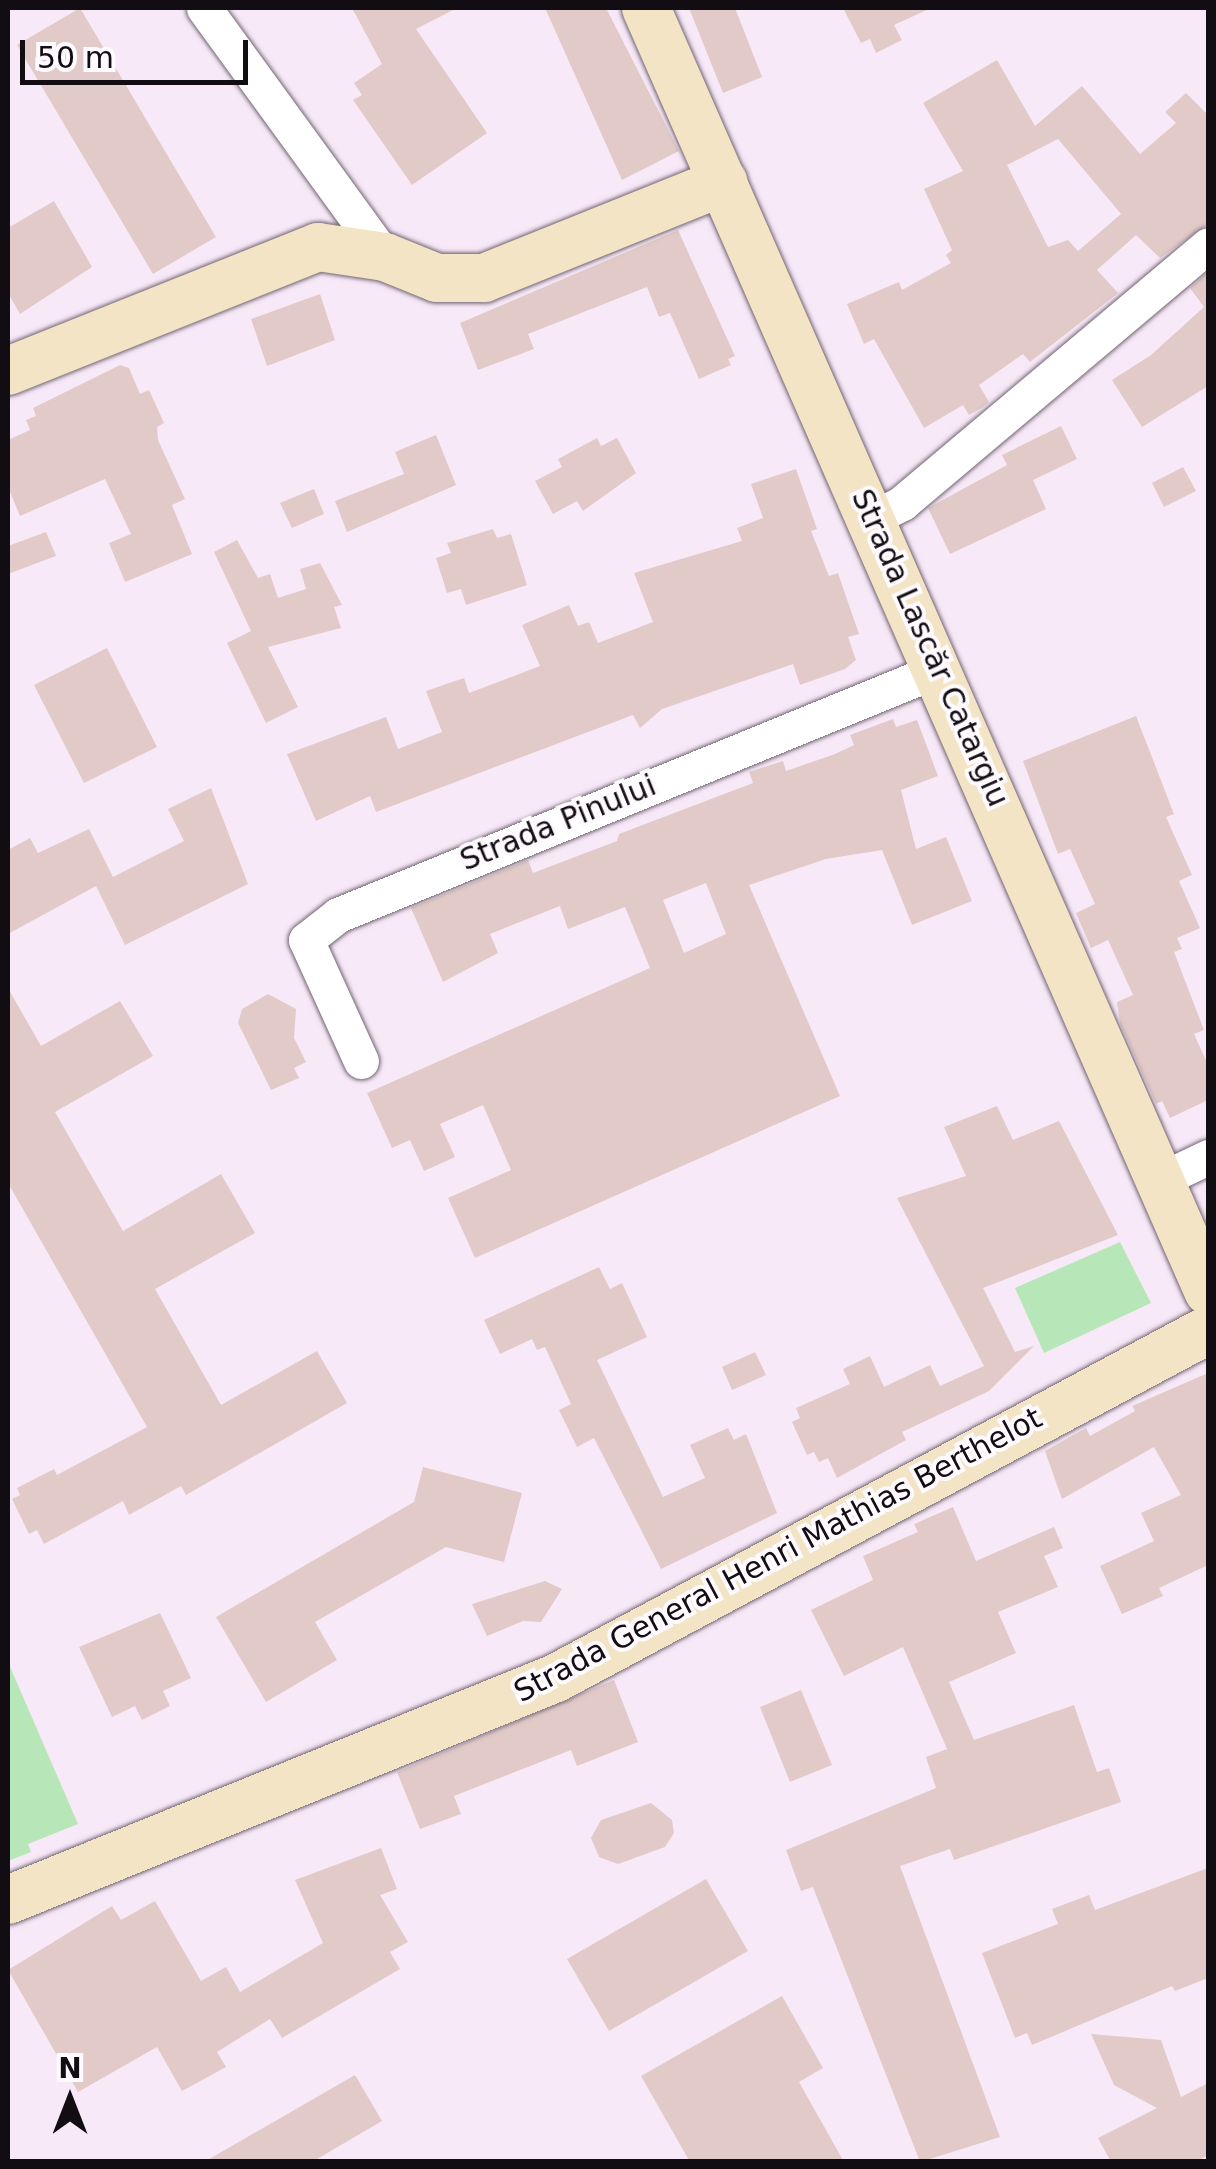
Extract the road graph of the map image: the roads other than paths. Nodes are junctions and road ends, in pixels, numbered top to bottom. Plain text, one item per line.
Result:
1 (204, 8) edge
2 (646, 8) edge
3 (723, 182) junction
4 (1208, 244) edge
5 (385, 257) junction
6 (8, 371) edge
7 (873, 518) junction
8 (940, 669) junction
9 (361, 1061) dead end
10 (1208, 1157) edge
11 (1162, 1180) junction
12 (1208, 1291) edge
13 (1208, 1330) edge
14 (8, 1900) edge

1 - 5 street
2 - 3 street, Strada Lascăr Catargiu
3 - 5 street
3 - 7 street, Strada Lascăr Catargiu
4 - 7 street
5 - 6 street
7 - 8 street, Strada Lascăr Catargiu
8 - 9 street, Strada Pinului
8 - 11 street, Strada Lascăr Catargiu
10 - 11 street
11 - 12 street, Strada Lascăr Catargiu
13 - 14 street, Strada General Henri Mathias Berthelot

